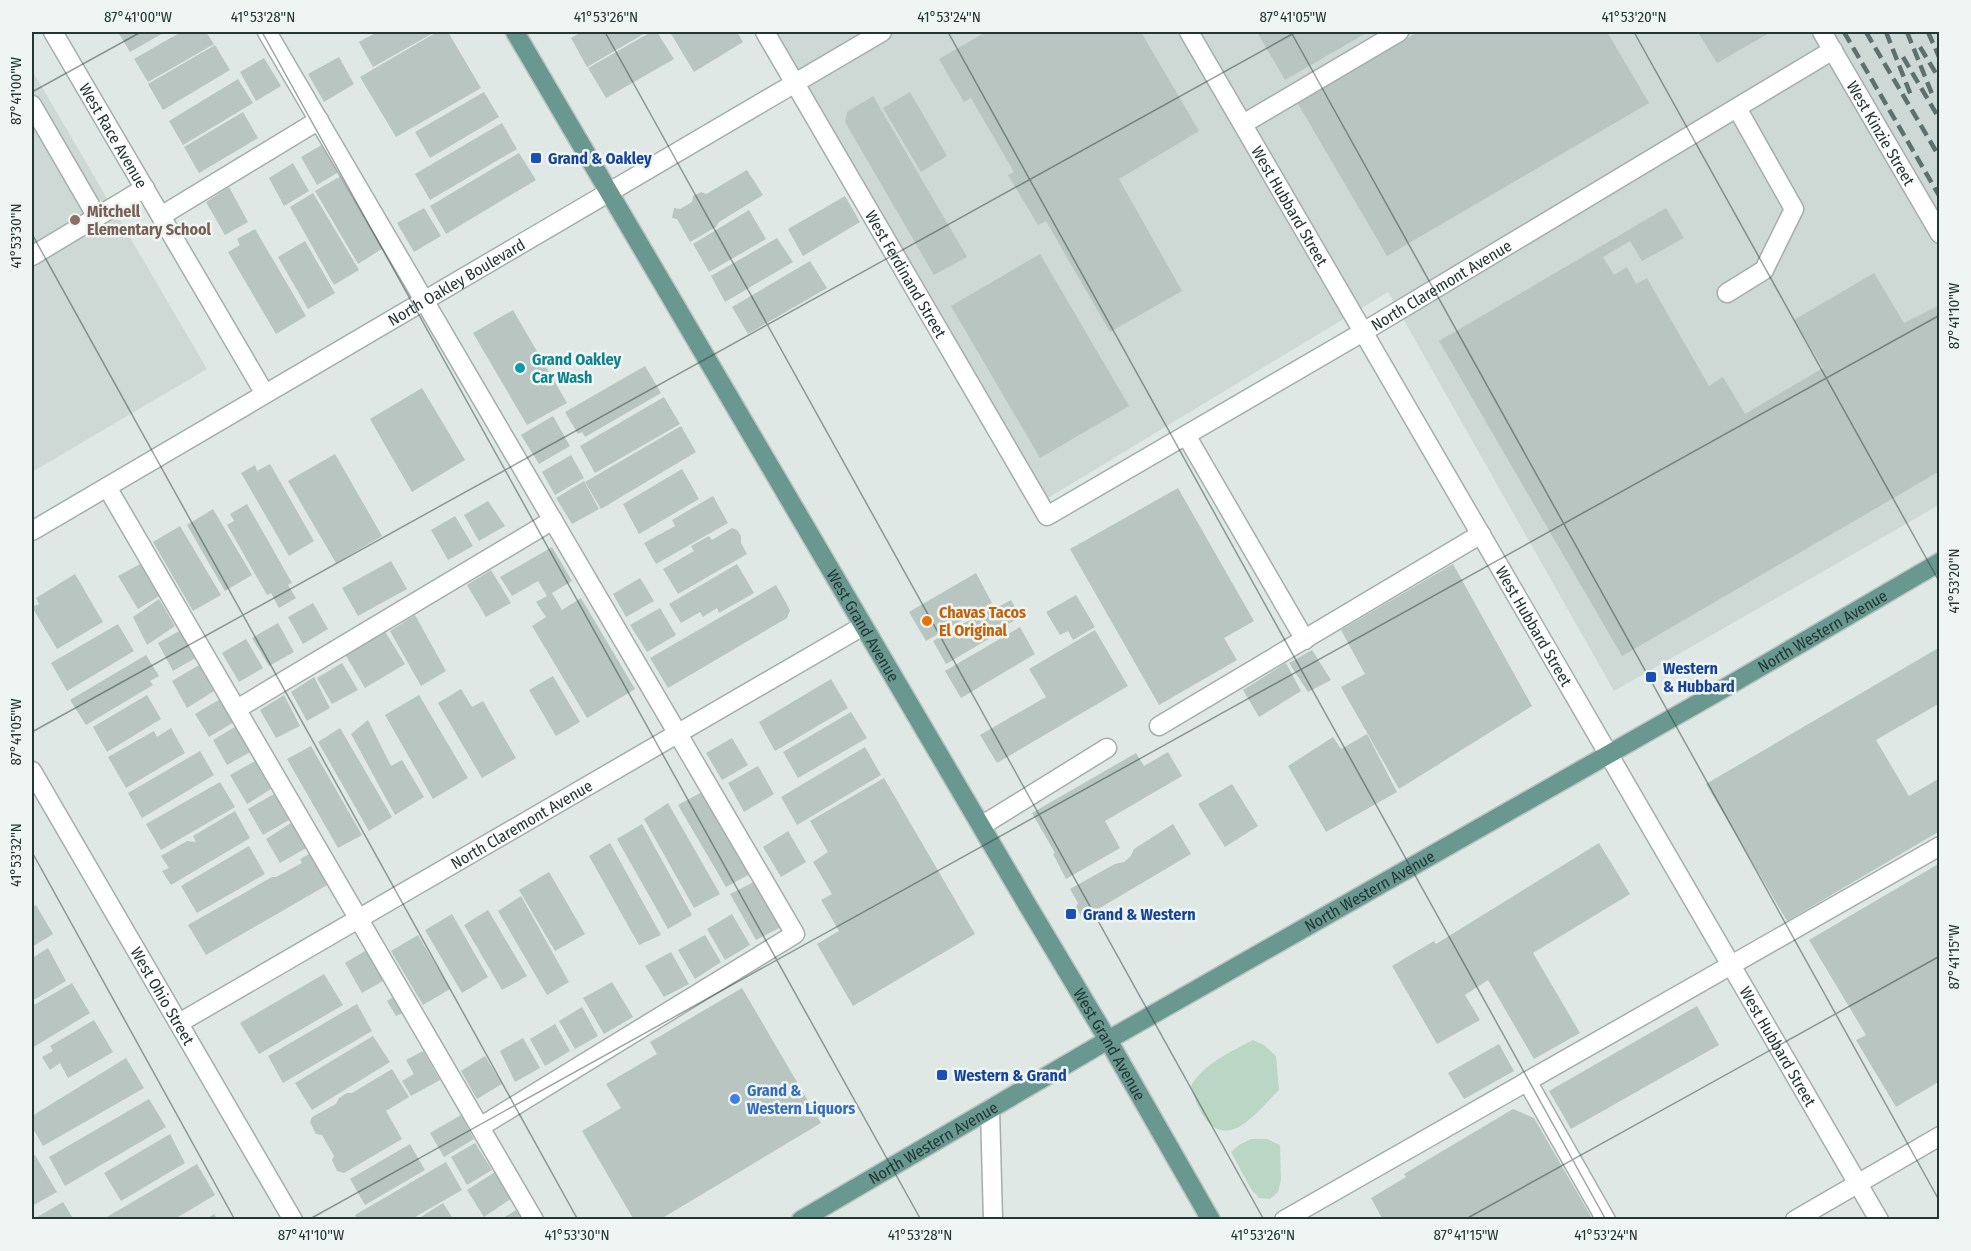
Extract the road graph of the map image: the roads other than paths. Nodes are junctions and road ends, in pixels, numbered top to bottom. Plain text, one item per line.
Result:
1 (53, 32) edge
2 (267, 32) edge
3 (515, 32) edge
4 (765, 32) edge
5 (882, 32) edge
6 (1189, 32) edge
7 (1399, 32) edge
8 (1822, 32) edge
9 (1833, 50) junction
10 (795, 82) junction
11 (32, 105) edge
12 (1737, 108) junction
13 (319, 120) junction
14 (1242, 124) junction
15 (145, 188) junction
16 (609, 191) junction
17 (161, 216) junction
18 (97, 217) junction
19 (1940, 234) edge
20 (32, 256) edge
21 (1727, 293) dead end
22 (424, 300) junction
23 (1363, 332) junction
24 (265, 394) junction
25 (1186, 435) junction
26 (107, 487) junction
27 (1047, 516) joint
28 (553, 520) junction
29 (32, 531) edge
30 (1481, 534) junction
31 (1940, 562) edge
32 (863, 626) junction
33 (1305, 640) junction
34 (237, 709) junction
35 (1160, 726) dead end
36 (678, 733) junction
37 (1107, 748) dead end
38 (1610, 754) junction
39 (33, 779) edge
40 (981, 826) junction
41 (1940, 846) edge
42 (359, 918) junction
43 (1731, 965) junction
44 (179, 1023) junction
45 (1108, 1040) junction
46 (1527, 1081) junction
47 (990, 1109) junction
48 (480, 1127) junction
49 (1940, 1136) edge
50 (1858, 1183) junction
51 (293, 1220) edge
52 (534, 1220) edge
53 (801, 1220) edge
54 (993, 1220) edge
55 (1211, 1220) edge
56 (1284, 1220) edge
57 (1606, 1220) edge
58 (1795, 1220) edge
59 (1879, 1220) edge

1 - 15 street, West Race Avenue
2 - 13 street
3 - 16 main road, West Grand Avenue
4 - 10 street, West Ferdinand Street
5 - 10 street, North Oakley Boulevard
6 - 14 street, West Hubbard Street
7 - 14 street
8 - 9 street, West Kinzie Street
9 - 12 street, North Claremont Avenue
9 - 19 street, West Kinzie Street
10 - 16 street, North Oakley Boulevard
10 - 27 street, West Ferdinand Street
11 - 18 street
12 - 21 street
12 - 23 street, North Claremont Avenue
13 - 17 street
13 - 22 street
14 - 23 street, West Hubbard Street
15 - 17 street, West Race Avenue
15 - 18 street
16 - 22 street, North Oakley Boulevard
16 - 32 main road, West Grand Avenue
17 - 24 street, West Race Avenue
18 - 20 street
22 - 24 street, North Oakley Boulevard
22 - 28 street
23 - 25 street, North Claremont Avenue
23 - 30 street, West Hubbard Street
24 - 26 street, North Oakley Boulevard
25 - 27 street, North Claremont Avenue
25 - 33 street
26 - 29 street, North Oakley Boulevard
26 - 34 street
28 - 34 street
28 - 36 street
30 - 33 street
30 - 38 street, West Hubbard Street
31 - 38 main road, North Western Avenue
32 - 36 street, North Claremont Avenue
32 - 40 main road, West Grand Avenue
33 - 35 street
34 - 42 street
36 - 42 street, North Claremont Avenue
36 - 48 street
37 - 40 street
38 - 43 street, West Hubbard Street
38 - 45 main road, North Western Avenue
39 - 44 street, West Ohio Street
40 - 45 main road, West Grand Avenue
41 - 43 street
42 - 44 street, North Claremont Avenue
42 - 48 street
43 - 46 street
43 - 50 street, West Hubbard Street
44 - 51 street, West Ohio Street
45 - 47 main road, North Western Avenue
45 - 55 main road, West Grand Avenue
46 - 56 street
46 - 57 street
47 - 53 main road, North Western Avenue
47 - 54 street
48 - 52 street
49 - 50 street
50 - 58 street
50 - 59 street, West Hubbard Street

